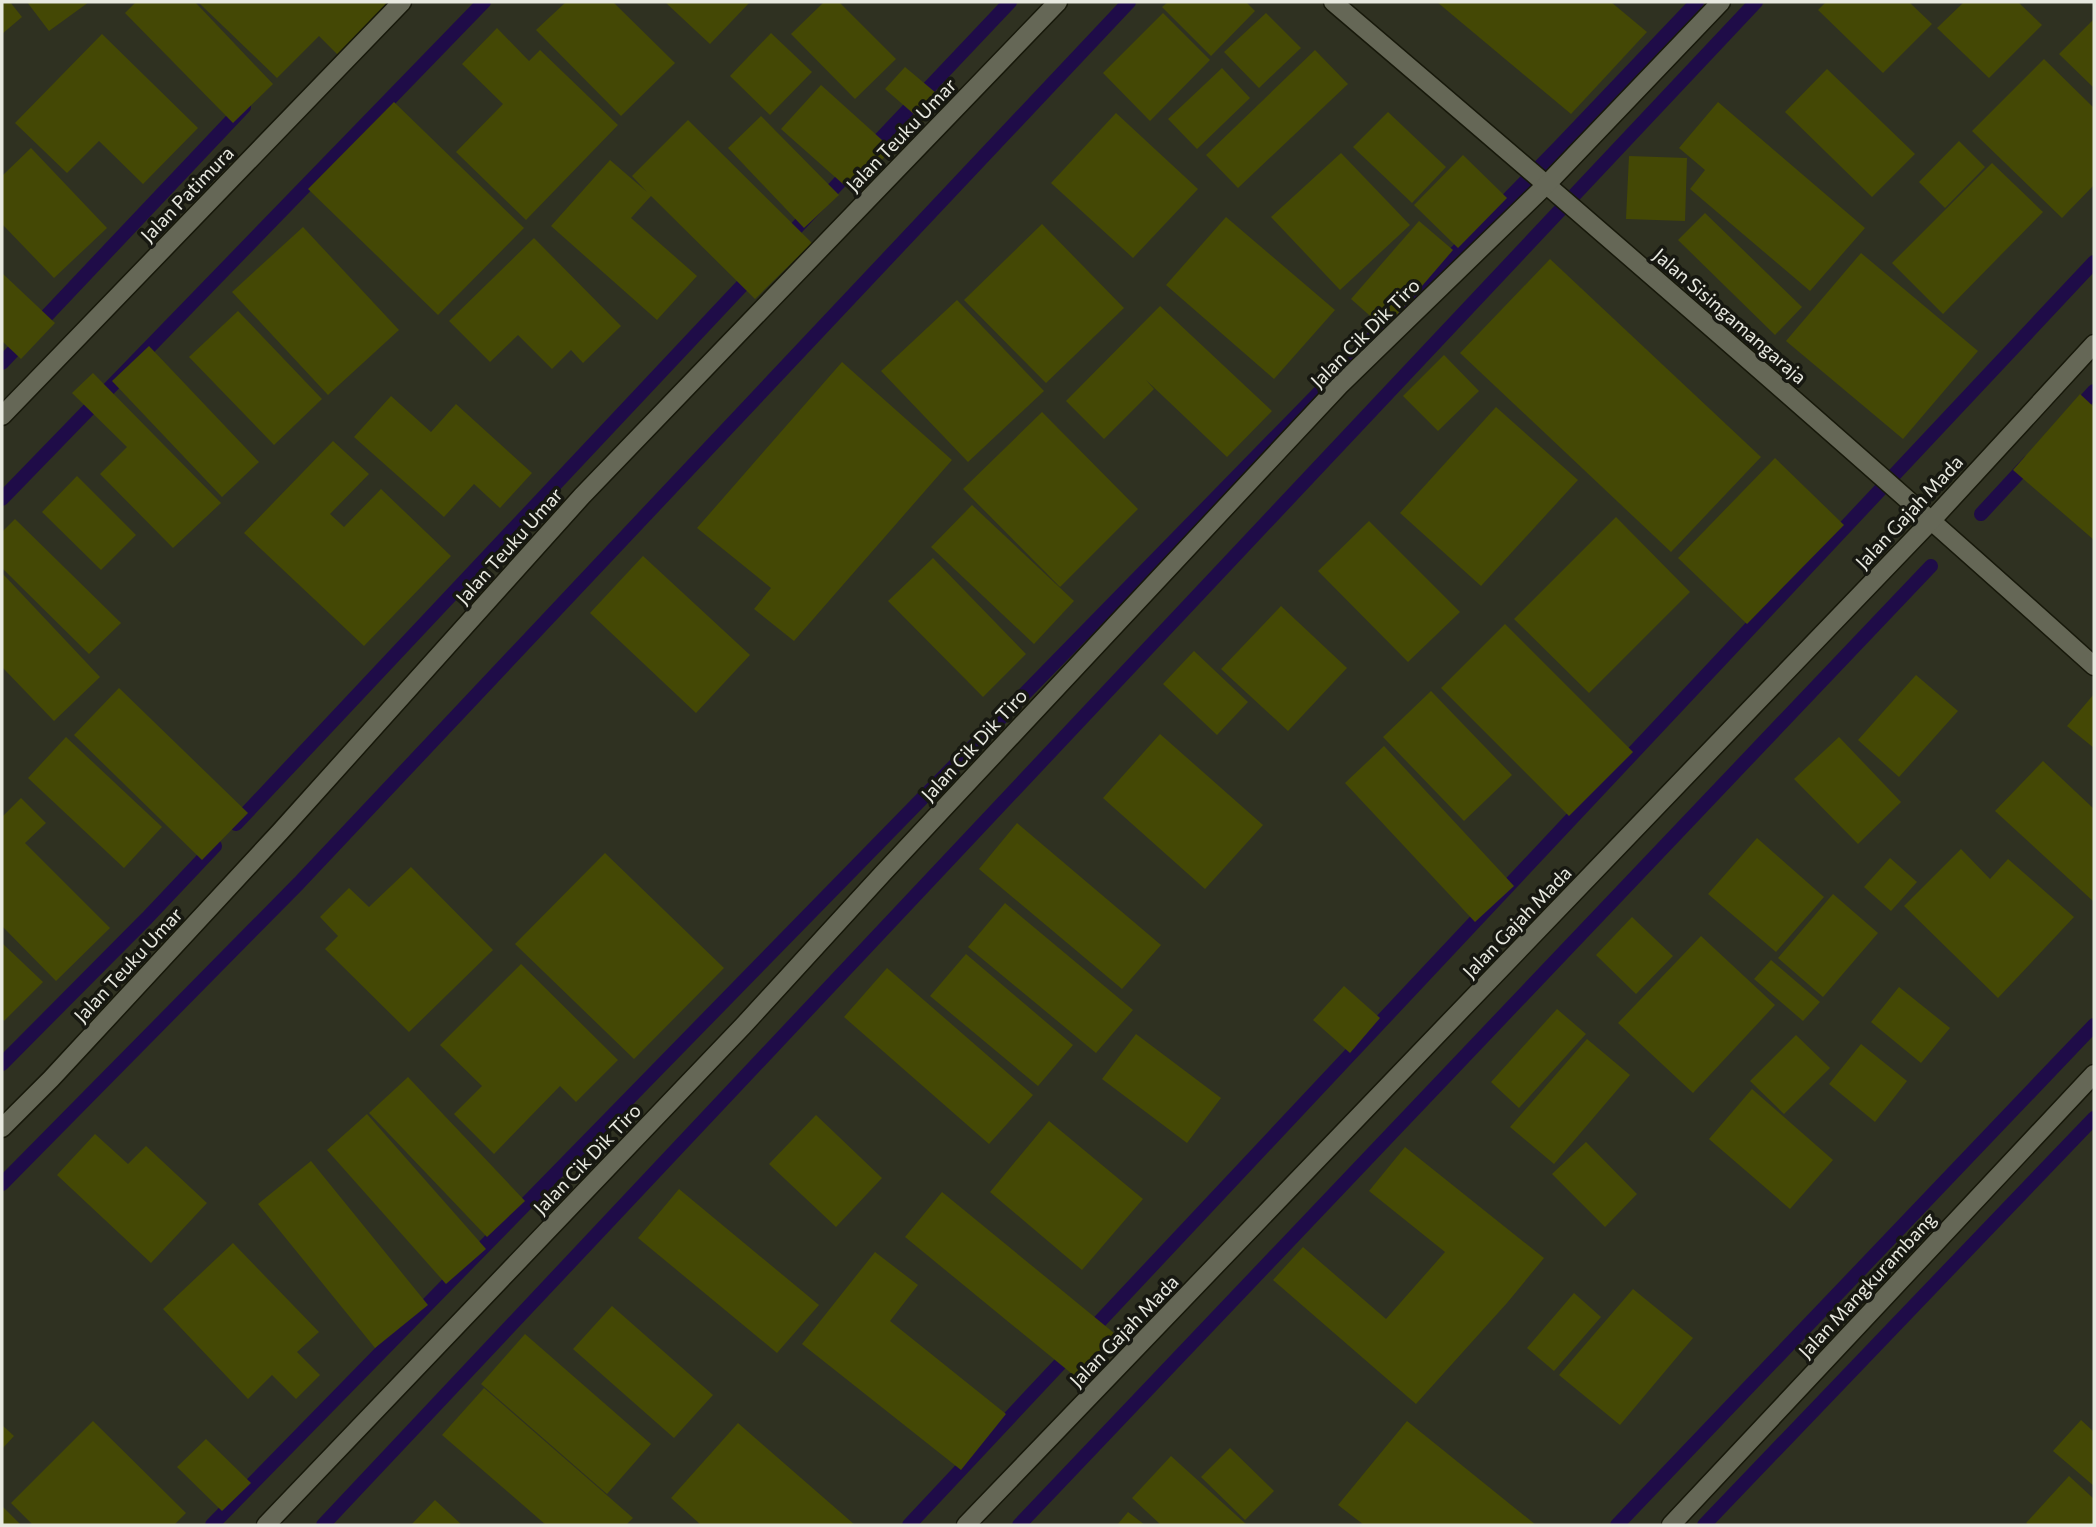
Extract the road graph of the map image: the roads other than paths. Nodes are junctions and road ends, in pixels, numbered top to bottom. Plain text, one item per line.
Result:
1 (402, 2) edge
2 (1058, 2) edge
3 (1333, 2) edge
4 (1721, 2) edge
5 (1547, 184) junction
6 (2094, 344) edge
7 (2, 416) edge
8 (1932, 520) junction
9 (2094, 666) edge
10 (2094, 1074) edge
11 (2, 1128) edge
12 (265, 1525) edge
13 (966, 1525) edge
14 (1671, 1525) edge

1 - 7 street, Jalan Patimura
2 - 11 street, Jalan Teuku Umar
3 - 5 street, Jalan Sisingamangaraja
4 - 5 street, Jalan Cik Dik Tiro
5 - 8 street, Jalan Sisingamangaraja
5 - 12 street, Jalan Cik Dik Tiro
6 - 8 street, Jalan Gajah Mada
8 - 9 street, Jalan Sisingamangaraja
8 - 13 street, Jalan Gajah Mada
10 - 14 street, Jalan Mangkurambang

